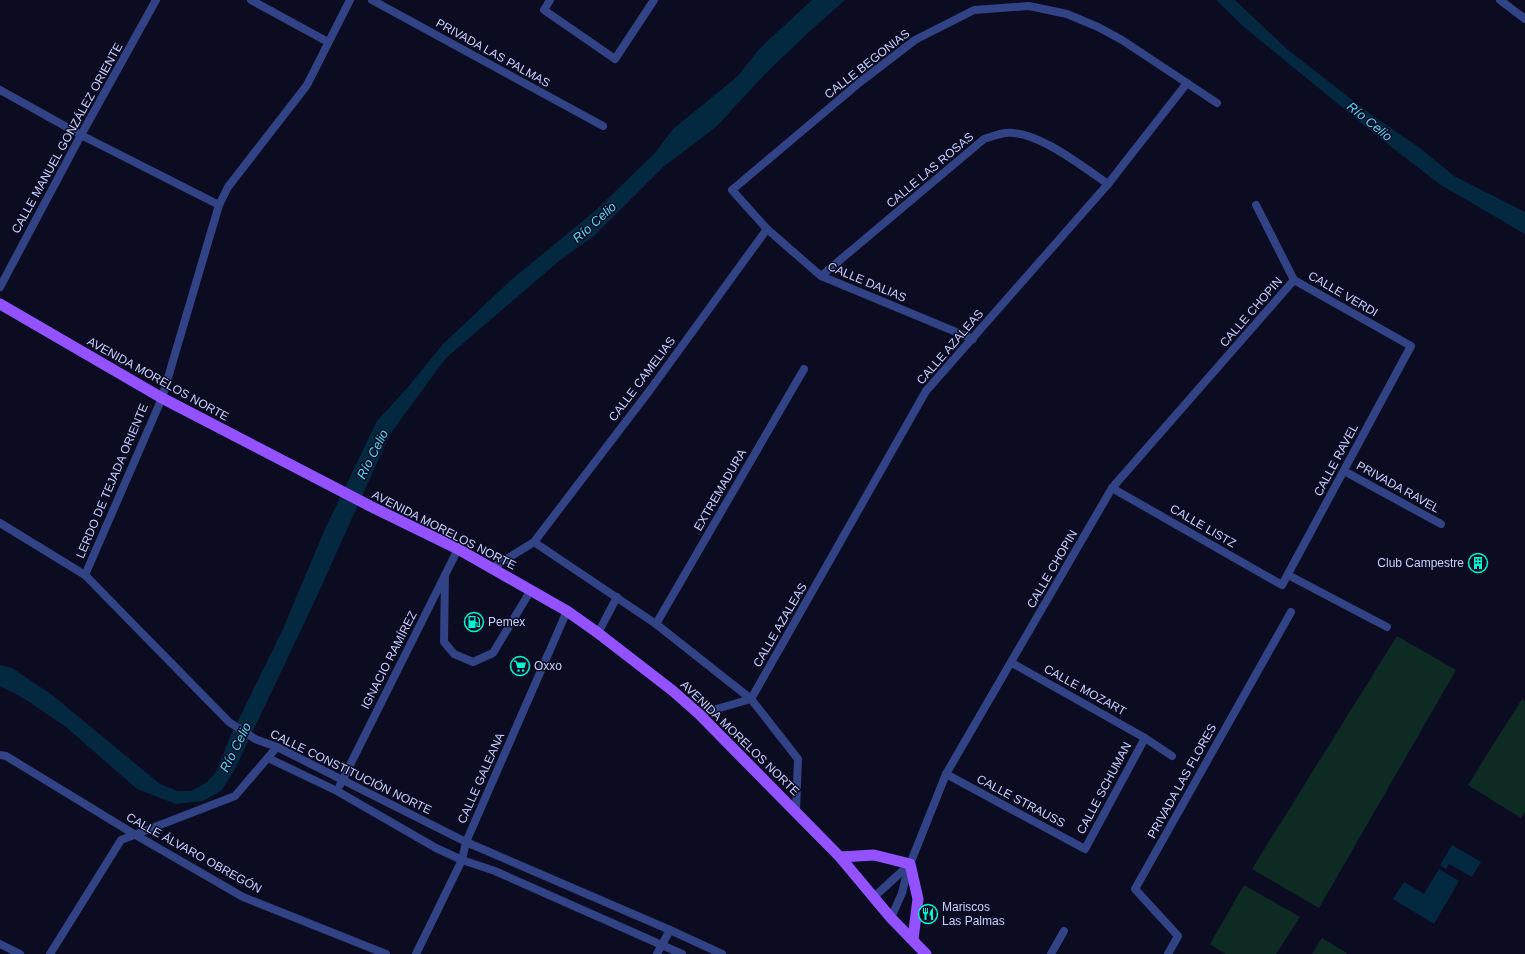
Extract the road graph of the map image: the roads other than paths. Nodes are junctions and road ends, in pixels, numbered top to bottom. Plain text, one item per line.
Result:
1 (156, 0) edge
2 (251, 0) edge
3 (350, 0) edge
4 (372, 0) edge
5 (550, 0) edge
6 (654, 0) edge
7 (1500, 0) edge
8 (1525, 19) edge
9 (328, 42) junction
10 (1187, 83) junction
11 (0, 90) edge
12 (1217, 103) dead end
13 (603, 126) dead end
14 (81, 135) junction
15 (1108, 184) junction
16 (732, 190) joint
17 (219, 205) junction
18 (1256, 205) dead end
19 (767, 228) junction
20 (821, 276) junction
21 (1294, 280) junction
22 (0, 288) edge
23 (0, 304) edge
24 (973, 339) junction
25 (1411, 346) joint
26 (804, 369) dead end
27 (162, 398) junction
28 (1344, 472) junction
29 (1112, 488) junction
30 (0, 523) edge
31 (1441, 524) dead end
32 (534, 542) junction
33 (458, 549) junction
34 (492, 568) junction
35 (85, 574) junction
36 (446, 575) junction
37 (1288, 575) junction
38 (1282, 585) joint
39 (531, 590) junction
40 (617, 597) junction
41 (567, 611) junction
42 (1291, 612) dead end
43 (656, 624) junction
44 (1387, 627) dead end
45 (598, 633) junction
46 (1012, 663) junction
47 (751, 699) junction
48 (699, 714) junction
49 (1145, 738) junction
50 (277, 747) junction
51 (0, 755) edge
52 (1172, 756) dead end
53 (268, 758) junction
54 (946, 774) junction
55 (342, 781) junction
56 (337, 791) junction
57 (796, 811) junction
58 (134, 834) junction
59 (466, 842) junction
60 (1085, 849) joint
61 (840, 857) junction
62 (462, 860) junction
63 (910, 864) junction
64 (874, 897) junction
65 (891, 918) junction
66 (670, 930) junction
67 (1064, 931) dead end
68 (913, 939) junction
69 (0, 944) edge
70 (662, 944) junction
71 (20, 954) edge
72 (50, 954) edge
73 (386, 954) edge
74 (416, 954) edge
75 (657, 954) edge
76 (682, 954) edge
77 (722, 954) edge
78 (926, 954) edge
79 (1051, 954) edge
80 (1168, 954) edge

1 - 14 street, CALLE MANUEL GONZÁLEZ ORIENTE
2 - 9 street
3 - 9 street, LERDO DE TEJADA ORIENTE
4 - 13 street, PRIVADA LAS PALMAS
5 - 6 street
7 - 8 street
9 - 17 street, LERDO DE TEJADA ORIENTE
10 - 12 street, CALLE BEGONIAS
10 - 15 street, CALLE AZALEAS
10 - 16 street, CALLE BEGONIAS
11 - 14 street
14 - 17 street
14 - 22 street, CALLE MANUEL GONZÁLEZ ORIENTE
15 - 20 street, CALLE LAS ROSAS
15 - 24 street, CALLE AZALEAS
16 - 19 street, CALLE DALIAS
17 - 27 street, LERDO DE TEJADA ORIENTE
18 - 21 street, CALLE VERDI
19 - 20 street, CALLE DALIAS
19 - 32 street, CALLE CAMELIAS
20 - 24 street, CALLE DALIAS
21 - 25 street, CALLE VERDI
21 - 29 street, CALLE CHOPIN
23 - 27 main road, AVENIDA MORELOS NORTE
24 - 47 street, CALLE AZALEAS
25 - 28 street, CALLE RAVEL
26 - 43 street, EXTREMADURA
27 - 33 main road, AVENIDA MORELOS NORTE
27 - 35 street, LERDO DE TEJADA ORIENTE
28 - 31 street, PRIVADA RAVEL
28 - 37 street, CALLE RAVEL
29 - 38 street, CALLE LISTZ
29 - 46 street, CALLE CHOPIN
30 - 35 street, CALLE CONSTITUCIÓN NORTE
32 - 34 street
32 - 40 street, AVENIDA MORELOS NORTE
33 - 34 main road, AVENIDA MORELOS NORTE
33 - 36 street, IGNACIO RAMÍREZ
34 - 39 main road, AVENIDA MORELOS NORTE
35 - 50 street, CALLE CONSTITUCIÓN NORTE
36 - 39 street
36 - 55 street, IGNACIO RAMÍREZ
37 - 38 street, CALLE RAVEL
37 - 44 street
39 - 41 main road, AVENIDA MORELOS NORTE
40 - 43 street, AVENIDA MORELOS NORTE
40 - 45 street
41 - 45 main road, AVENIDA MORELOS NORTE
41 - 59 street, CALLE GALEANA
42 - 80 street, PRIVADA LAS FLORES
43 - 47 street, AVENIDA MORELOS NORTE
45 - 48 main road, AVENIDA MORELOS NORTE
46 - 49 street, CALLE MOZART
46 - 54 street, CALLE CHOPIN
47 - 48 street
47 - 57 street, AVENIDA MORELOS NORTE
48 - 57 main road, AVENIDA MORELOS NORTE
49 - 52 street, CALLE MOZART
49 - 60 street, CALLE SCHUMAN
50 - 53 street
50 - 55 street, CALLE CONSTITUCIÓN NORTE
51 - 58 street, CALLE ÁLVARO OBREGÓN
53 - 56 street, CALLE CONSTITUCIÓN NORTE
53 - 58 street
54 - 60 street, CALLE STRAUSS
54 - 63 street, CALLE CHOPIN
55 - 56 street, IGNACIO RAMÍREZ
55 - 59 street, CALLE CONSTITUCIÓN NORTE
56 - 62 street, CALLE CONSTITUCIÓN NORTE
57 - 61 main road, AVENIDA MORELOS NORTE
58 - 72 street
58 - 73 street, CALLE ÁLVARO OBREGÓN
59 - 62 street, CALLE GALEANA
59 - 66 street, CALLE CONSTITUCIÓN NORTE
61 - 63 main road
61 - 64 main road, AVENIDA MORELOS NORTE
62 - 70 street, CALLE CONSTITUCIÓN NORTE
62 - 74 street, CALLE GALEANA
63 - 64 street, CALLE CHOPIN
63 - 65 street
63 - 68 main road
64 - 65 main road, AVENIDA MORELOS NORTE
65 - 68 main road, AVENIDA MORELOS NORTE
66 - 70 street
66 - 77 street, CALLE CONSTITUCIÓN NORTE
67 - 79 street
68 - 78 main road, AVENIDA MORELOS NORTE
69 - 71 street
70 - 75 street
70 - 76 street, CALLE CONSTITUCIÓN NORTE

